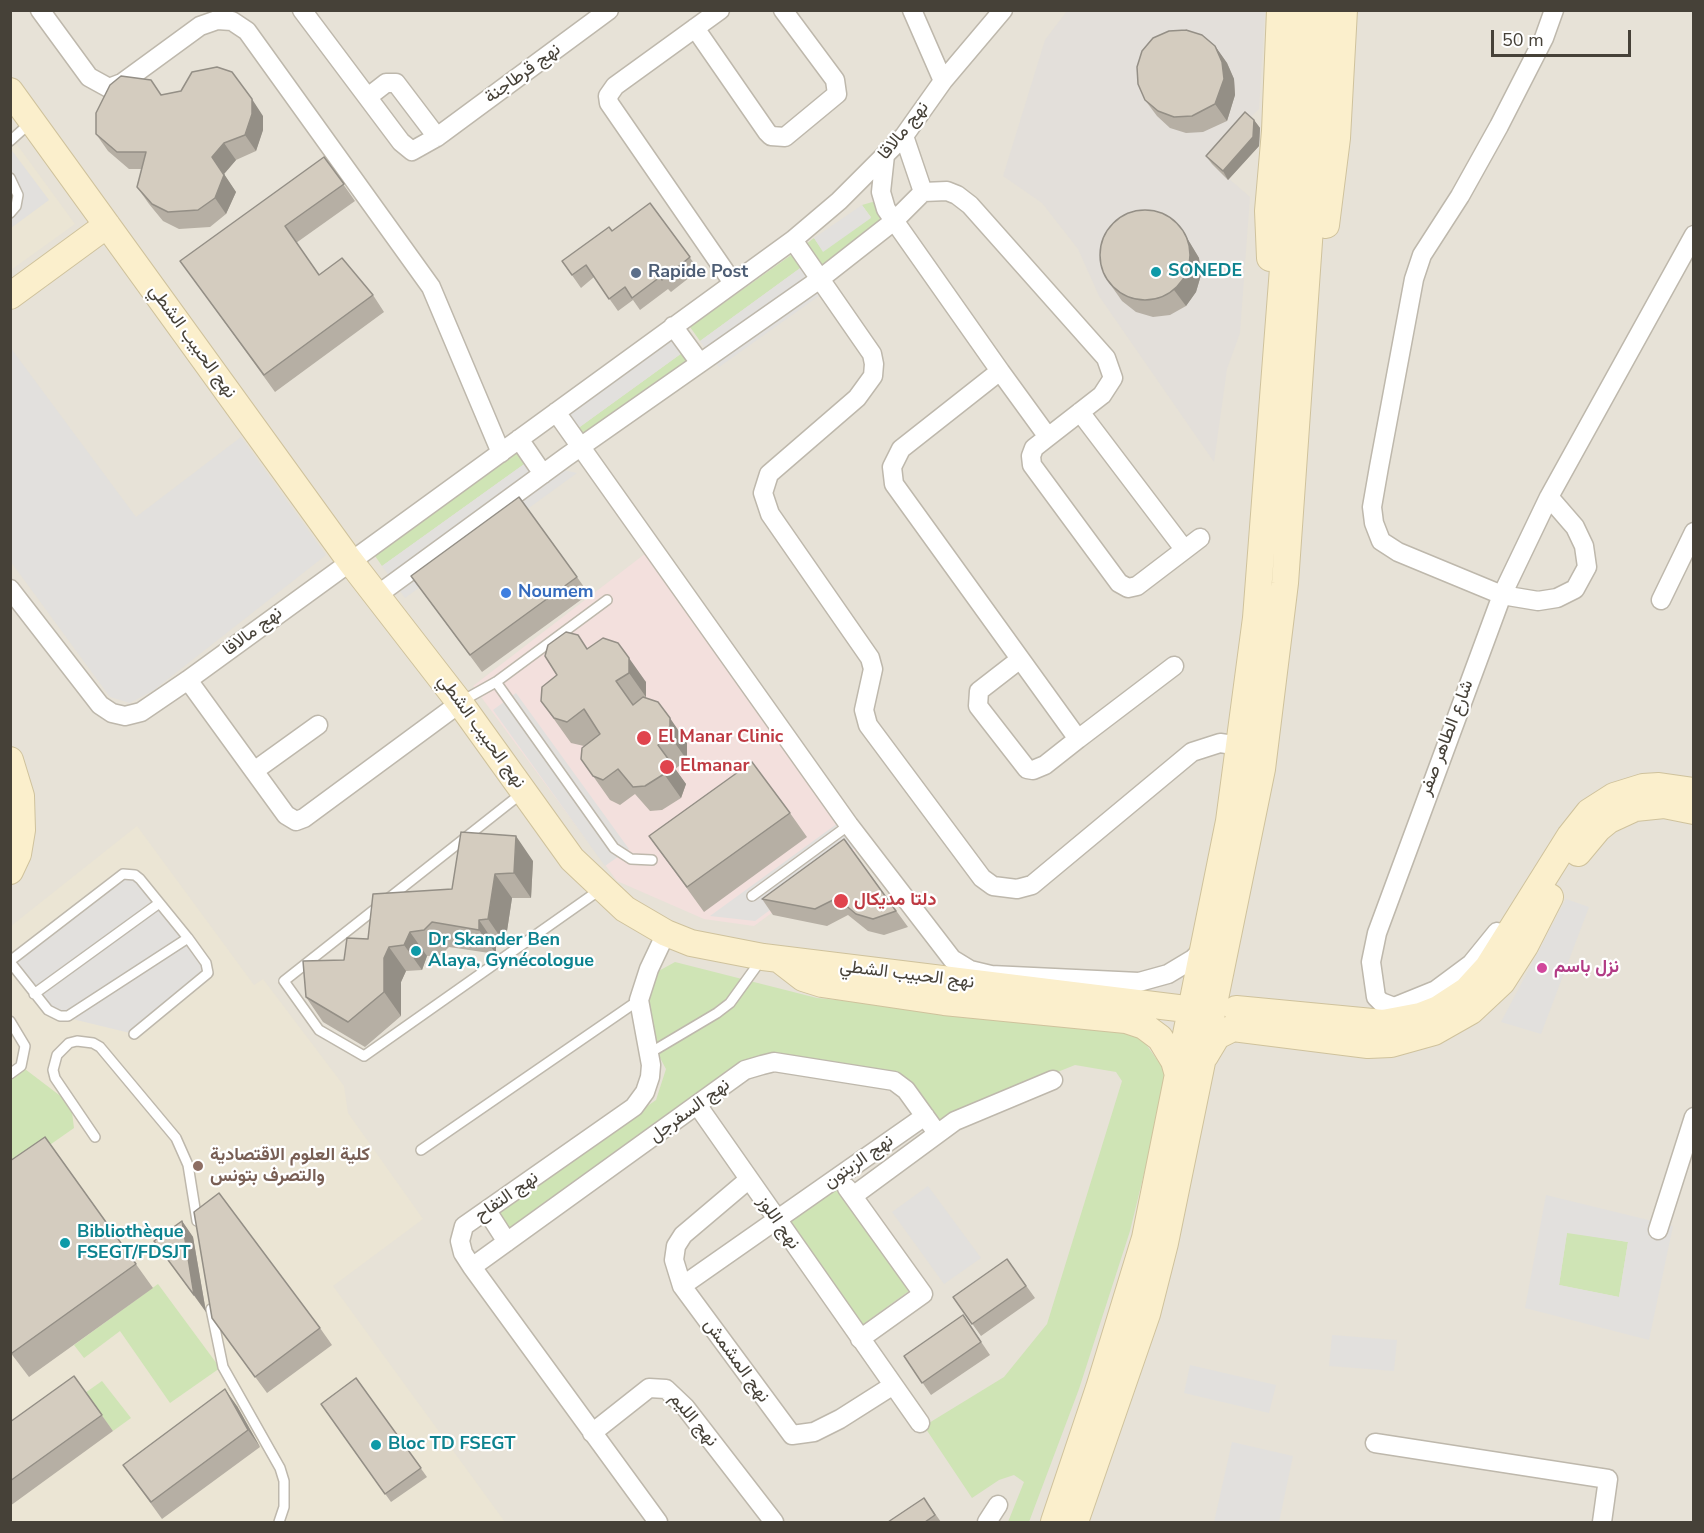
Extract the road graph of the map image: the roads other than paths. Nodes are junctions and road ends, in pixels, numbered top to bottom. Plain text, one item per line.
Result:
1 (40, 10) edge
2 (302, 10) edge
3 (609, 10) edge
4 (720, 10) edge
5 (783, 10) edge
6 (912, 10) edge
7 (1003, 10) edge
8 (1280, 10) edge
9 (1299, 10) edge
10 (1322, 10) edge
11 (1344, 10) edge
12 (1554, 10) edge
13 (695, 28) junction
14 (943, 81) junction
15 (10, 92) edge
16 (368, 97) junction
17 (31, 122) junction
18 (904, 136) junction
19 (436, 137) junction
20 (10, 141) edge
21 (885, 155) junction
22 (10, 178) edge
23 (923, 192) junction
24 (10, 213) edge
25 (894, 221) junction
26 (108, 225) junction
27 (1694, 235) edge
28 (793, 240) junction
29 (1686, 262) edge
30 (820, 279) junction
31 (733, 283) junction
32 (1306, 294) junction
33 (10, 296) edge
34 (1280, 297) junction
35 (673, 326) junction
36 (700, 363) junction
37 (1000, 372) junction
38 (556, 412) junction
39 (1080, 412) junction
40 (1048, 437) junction
41 (519, 439) junction
42 (580, 447) junction
43 (501, 453) junction
44 (543, 474) junction
45 (1550, 497) junction
46 (1694, 532) edge
47 (1200, 538) dead end
48 (1184, 549) junction
49 (350, 561) junction
50 (10, 589) edge
51 (1502, 595) junction
52 (376, 596) junction
53 (607, 600) dead end
54 (1660, 600) dead end
55 (1019, 660) junction
56 (1174, 666) dead end
57 (188, 680) junction
58 (496, 682) junction
59 (460, 703) junction
60 (318, 724) dead end
61 (1078, 739) junction
62 (1241, 746) junction
63 (10, 760) edge
64 (254, 771) junction
65 (1694, 791) edge
66 (524, 792) junction
67 (1694, 811) edge
68 (1579, 824) junction
69 (849, 825) junction
70 (652, 860) edge
71 (10, 871) edge
72 (1555, 887) junction
73 (601, 888) junction
74 (752, 896) dead end
75 (158, 904) junction
76 (666, 933) junction
77 (188, 938) junction
78 (1204, 948) junction
79 (771, 958) junction
80 (10, 961) edge
81 (34, 994) junction
82 (1454, 999) junction
83 (639, 1000) junction
84 (1178, 1008) dead end
85 (1236, 1009) dead end
86 (10, 1021) edge
87 (134, 1034) dead end
88 (648, 1054) junction
89 (1189, 1071) junction
90 (10, 1074) edge
91 (1053, 1080) dead end
92 (698, 1106) junction
93 (925, 1116) junction
94 (1694, 1117) edge
95 (937, 1132) junction
96 (95, 1137) dead end
97 (421, 1150) dead end
98 (839, 1176) junction
99 (748, 1180) junction
100 (853, 1196) junction
101 (487, 1211) junction
102 (776, 1220) junction
103 (198, 1228) edge
104 (1658, 1230) dead end
105 (507, 1242) junction
106 (472, 1267) junction
107 (682, 1286) junction
108 (210, 1299) edge
109 (860, 1339) junction
110 (892, 1386) junction
111 (920, 1423) dead end
112 (592, 1433) junction
113 (1375, 1443) dead end
114 (998, 1505) dead end
115 (279, 1522) edge
116 (658, 1522) edge
117 (774, 1522) edge
118 (987, 1522) edge
119 (1053, 1522) edge
120 (1075, 1522) edge
121 (1602, 1522) edge

1 - 43 street
2 - 16 street, نهج قرطاجنة
3 - 19 street, نهج قرطاجنة
4 - 13 street
5 - 13 street
6 - 14 street
7 - 14 street, نهج مالاقا
8 - 34 street
9 - 34 street
10 - 32 street
11 - 32 street
12 - 51 street
13 - 31 street
14 - 18 street, نهج مالاقا
15 - 17 street, نهج الحبيب الشطي
16 - 19 street, نهج قرطاجنة
16 - 19 street
17 - 20 lane
17 - 26 street, نهج الحبيب الشطي
18 - 21 street, نهج مالاقا
18 - 23 street
21 - 25 street
21 - 28 street, نهج مالاقا
22 - 24 lane
23 - 25 street
23 - 39 street
25 - 30 street
25 - 37 street
26 - 33 street
26 - 49 street, نهج الحبيب الشطي
27 - 29 street, شارع الطاهر صفر
28 - 30 street
28 - 31 street, نهج مالاقا
29 - 45 street, شارع الطاهر صفر
30 - 36 street
30 - 62 street
31 - 35 street, نهج مالاقا
32 - 89 street
34 - 62 street
35 - 36 street
35 - 38 street, نهج مالاقا
36 - 42 street
37 - 40 street
37 - 55 street
38 - 41 street, نهج مالاقا
38 - 42 street
39 - 40 street
39 - 48 street
40 - 48 street
41 - 43 street, نهج مالاقا
41 - 44 street
42 - 44 street
42 - 69 street
43 - 49 street, نهج مالاقا
44 - 52 street
45 - 51 street, شارع الطاهر صفر
45 - 51 street
46 - 54 street
47 - 48 street
49 - 52 street, نهج الحبيب الشطي
49 - 57 street, نهج مالاقا
50 - 57 street, نهج مالاقا
51 - 68 street, شارع الطاهر صفر
52 - 59 street, نهج الحبيب الشطي
53 - 58 lane
55 - 61 street
55 - 61 street
56 - 61 street
57 - 64 street
58 - 59 lane
58 - 70 lane
59 - 64 street
59 - 66 street, نهج الحبيب الشطي
60 - 64 street
62 - 78 street
63 - 71 street
65 - 68 street
66 - 73 street, نهج الحبيب الشطي
66 - 73 lane
67 - 72 street
68 - 82 street
69 - 74 lane
69 - 78 street
72 - 82 street
72 - 89 street
73 - 76 street, نهج الحبيب الشطي
75 - 77 lane
75 - 80 lane
75 - 81 lane
76 - 79 street, نهج الحبيب الشطي
76 - 83 street, نهج التفاح
77 - 81 lane
77 - 87 lane
78 - 89 street
79 - 84 street, نهج الحبيب الشطي
79 - 88 lane
79 - 89 street
80 - 81 lane
82 - 85 street
83 - 88 street, نهج التفاح
83 - 97 lane
86 - 90 lane
88 - 101 street, نهج التفاح
89 - 119 street
89 - 120 street
91 - 95 street, نهج الزيتون
92 - 93 street, نهج السفرجل
92 - 99 street, نهج اللوز
92 - 105 street, نهج السفرجل
93 - 95 street
93 - 98 street, نهج الزيتون
94 - 104 street
95 - 100 street, نهج الزيتون
96 - 103 lane
98 - 100 street
98 - 102 street, نهج الزيتون
99 - 102 street, نهج اللوز
99 - 107 street
100 - 109 street
101 - 105 street
101 - 106 street, نهج التفاح
102 - 107 street
102 - 109 street, نهج اللوز
105 - 106 street, نهج السفرجل
106 - 112 street, نهج التفاح
107 - 110 street, نهج المشمش
108 - 115 lane
109 - 110 street, نهج اللوز
110 - 111 street, نهج اللوز
112 - 116 street, نهج التفاح
112 - 117 street, نهج الليم
113 - 121 street
114 - 118 street

